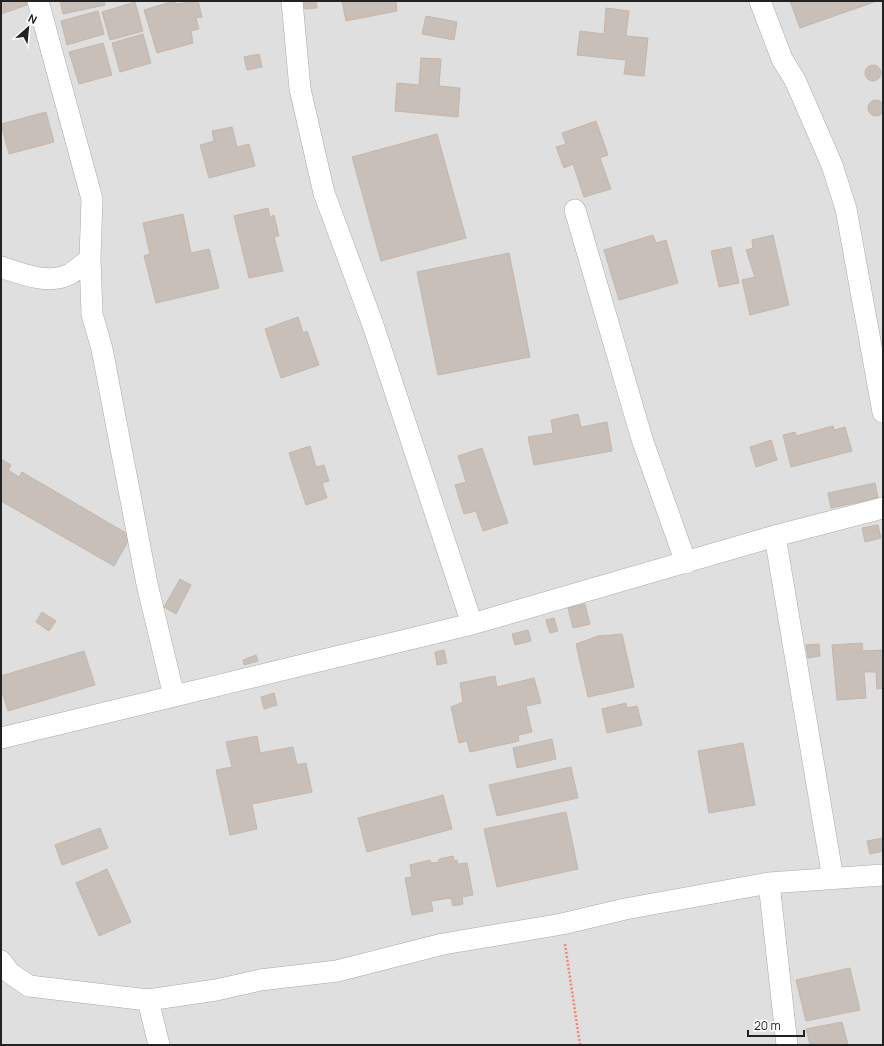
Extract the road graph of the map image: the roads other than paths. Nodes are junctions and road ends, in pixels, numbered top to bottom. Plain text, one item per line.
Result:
1 (38, 1) edge
2 (292, 1) edge
3 (760, 1) edge
4 (575, 210) dead end
5 (90, 259) junction
6 (1, 267) edge
7 (883, 412) edge
8 (883, 508) edge
9 (775, 536) junction
10 (686, 563) junction
11 (472, 624) junction
12 (174, 696) junction
13 (1, 738) edge
14 (883, 875) edge
15 (833, 879) junction
16 (769, 883) junction
17 (1, 961) edge
18 (148, 1000) junction
19 (159, 1045) edge
20 (787, 1045) edge

1 - 5 street
2 - 11 street
3 - 7 street
4 - 10 street
5 - 6 street
5 - 12 street
8 - 9 street
9 - 10 street
9 - 15 street
10 - 11 street
11 - 12 street
12 - 13 street
14 - 15 street
15 - 16 street
16 - 18 street
16 - 20 street
17 - 18 street
18 - 19 street

